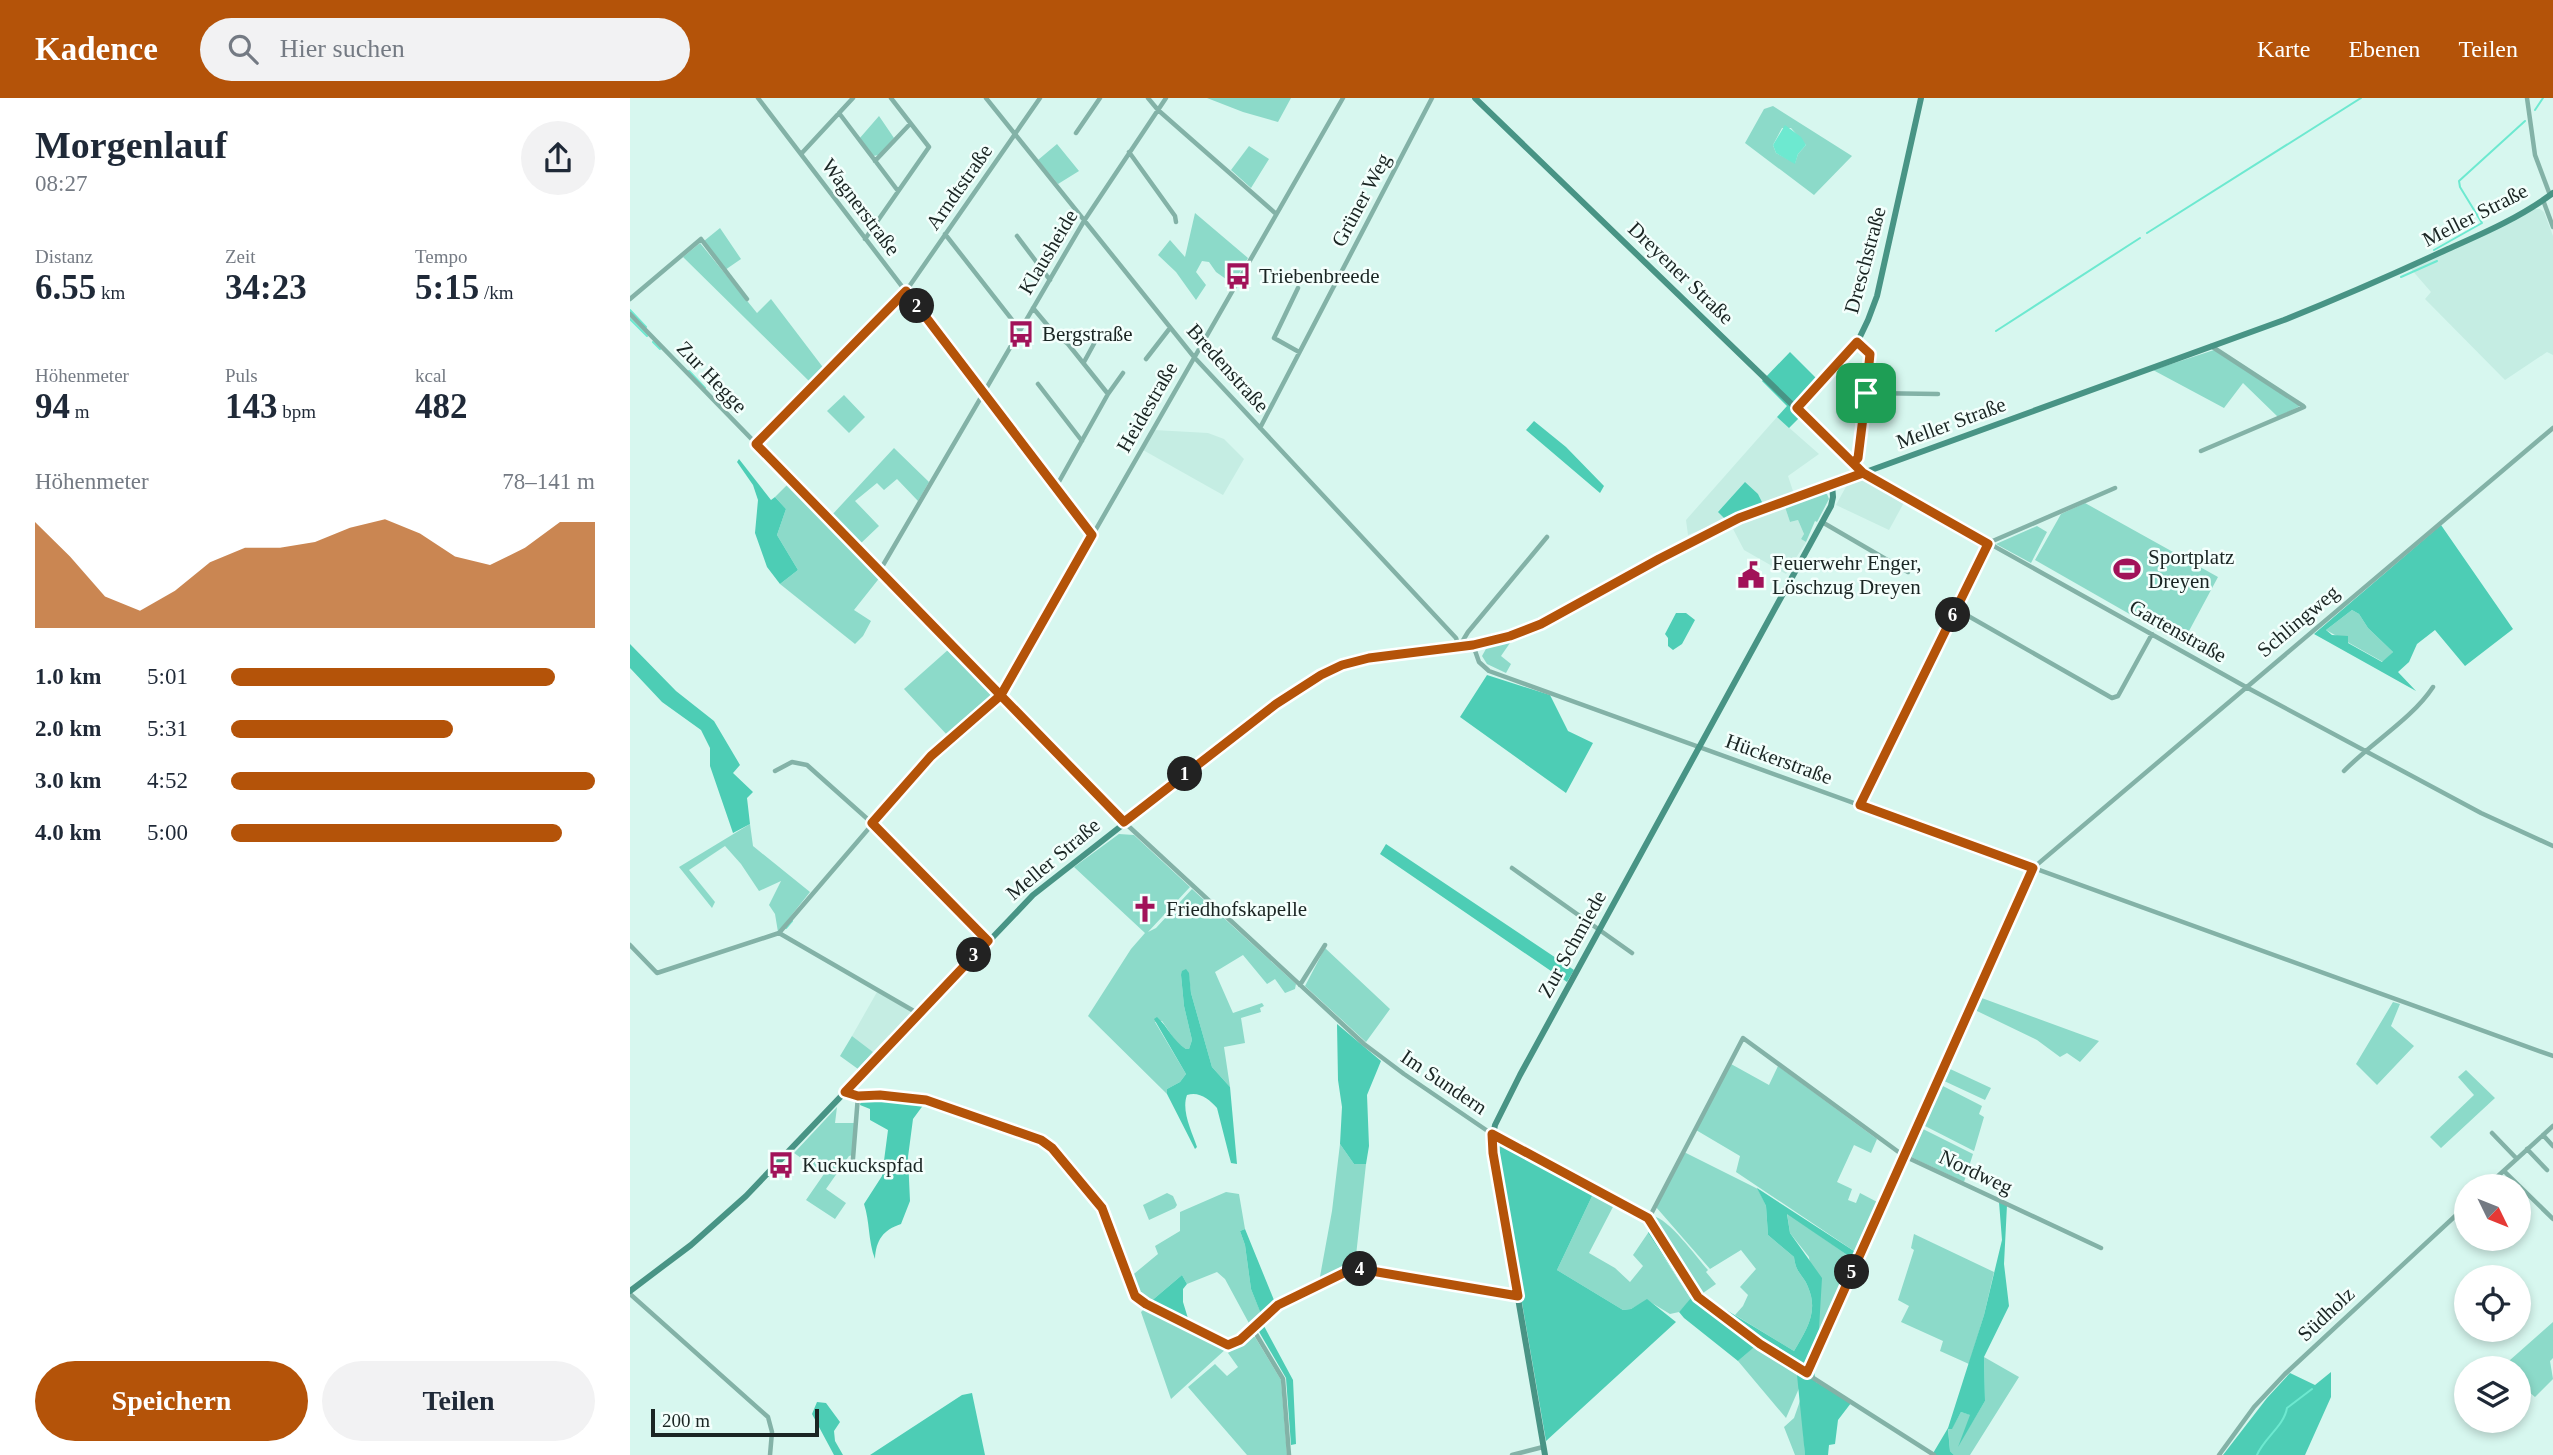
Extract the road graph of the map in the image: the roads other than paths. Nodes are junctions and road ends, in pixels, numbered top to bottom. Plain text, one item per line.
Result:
1 (758, 98) edge
2 (853, 98) edge
3 (891, 98) edge
4 (986, 98) edge
5 (1040, 98) edge
6 (1100, 98) edge
7 (1149, 98) edge
8 (1166, 98) edge
9 (1343, 98) edge
10 (1432, 98) edge
11 (1475, 98) edge
12 (1921, 98) edge
13 (2527, 98) edge
14 (1158, 110) junction
15 (839, 113) junction
16 (911, 124) junction
17 (1076, 133) dead end
18 (1015, 134) junction
19 (1129, 152) junction
20 (801, 153) junction
21 (874, 161) junction
22 (898, 191) junction
23 (2552, 194) edge
24 (2543, 200) junction
25 (1275, 213) junction
26 (1084, 221) junction
27 (1176, 222) dead end
28 (2553, 227) edge
29 (945, 234) junction
30 (1017, 236) dead end
31 (865, 239) junction
32 (1050, 280) junction
33 (1298, 288) dead end
34 (906, 291) junction
35 (630, 299) edge
36 (747, 299) dead end
37 (1034, 308) junction
38 (630, 314) edge
39 (1170, 328) junction
40 (1020, 330) junction
41 (1096, 341) dead end
42 (1857, 342) junction
43 (2211, 345) junction
44 (1299, 352) junction
45 (1194, 356) junction
46 (1146, 359) dead end
47 (1084, 362) junction
48 (1123, 373) dead end
49 (1038, 384) dead end
50 (984, 393) junction
51 (1866, 393) junction
52 (1108, 394) junction
53 (1938, 394) dead end
54 (1797, 408) junction
55 (1260, 428) junction
56 (2553, 428) edge
57 (1083, 441) junction
58 (756, 444) junction
59 (2201, 451) dead end
60 (1853, 463) junction
61 (1863, 473) junction
62 (1832, 484) junction
63 (1056, 487) junction
64 (2115, 488) dead end
65 (1822, 522) junction
66 (1092, 535) junction
67 (1547, 537) dead end
68 (1988, 544) junction
69 (879, 572) junction
70 (1908, 572) dead end
71 (1956, 609) junction
72 (2152, 634) junction
73 (1473, 645) junction
74 (1460, 647) junction
75 (2246, 687) junction
76 (2433, 687) dead end
77 (1001, 695) junction
78 (1699, 747) junction
79 (2364, 750) junction
80 (775, 771) dead end
81 (2344, 771) dead end
82 (1860, 805) junction
83 (1124, 822) junction
84 (872, 823) junction
85 (2553, 846) edge
86 (1512, 868) dead end
87 (2033, 868) junction
88 (1601, 929) junction
89 (779, 933) junction
90 (988, 941) junction
91 (630, 945) edge
92 (1325, 946) dead end
93 (1632, 953) dead end
94 (1300, 985) junction
95 (919, 1014) junction
96 (2553, 1056) edge
97 (845, 1092) junction
98 (858, 1096) junction
99 (2553, 1126) edge
100 (2492, 1133) dead end
101 (1492, 1134) junction
102 (2543, 1135) junction
103 (2553, 1146) edge
104 (2527, 1149) junction
105 (1904, 1156) junction
106 (2517, 1159) junction
107 (2547, 1170) dead end
108 (852, 1171) dead end
109 (2504, 1171) junction
110 (2501, 1174) edge
111 (2454, 1217) edge
112 (1648, 1218) junction
113 (2553, 1219) edge
114 (2101, 1248) dead end
115 (630, 1292) edge
116 (1518, 1296) junction
117 (1253, 1329) junction
118 (1807, 1373) junction
119 (1543, 1447) junction
120 (770, 1455) edge
121 (1289, 1455) edge
122 (1512, 1455) edge
123 (1545, 1455) edge
124 (1934, 1455) edge
125 (2219, 1455) edge

1 - 20 street, Wagnerstraße
2 - 15 street
3 - 16 street
4 - 18 street, Bredenstraße
5 - 18 street, Arndtstraße
6 - 17 street
7 - 14 street
8 - 14 street, Klausheide
9 - 25 street, Heidestraße
10 - 44 street, Grüner Weg
11 - 54 main road, Dreyener Straße
12 - 42 main road, Dreschstraße
13 - 23 street
14 - 19 street, Klausheide
14 - 25 street
15 - 20 street
15 - 21 street
16 - 21 street
16 - 22 street
18 - 26 street, Bredenstraße
18 - 29 street, Arndtstraße
19 - 26 street, Klausheide
19 - 27 street
20 - 31 street, Wagnerstraße
21 - 22 street
22 - 31 street
23 - 24 main road, Meller Straße
24 - 28 street
24 - 43 main road, Meller Straße
25 - 45 street, Heidestraße
26 - 32 street, Klausheide
26 - 39 street, Bredenstraße
29 - 34 street, Arndtstraße
29 - 40 street
30 - 32 street
31 - 34 street, Wagnerstraße
32 - 37 street, Klausheide
33 - 44 street
34 - 50 street, Wagnerstraße
34 - 58 street, Arndtstraße
35 - 36 street
37 - 40 street, Klausheide
37 - 47 street
38 - 58 street, Zur Hegge
39 - 45 street, Bredenstraße
39 - 46 street
40 - 50 street, Klausheide
41 - 47 street
42 - 51 street
42 - 54 main road, Dreschstraße
43 - 59 street
43 - 61 main road, Meller Straße
44 - 55 street, Grüner Weg
45 - 55 street, Bredenstraße
45 - 66 street, Heidestraße
47 - 52 street
48 - 52 street
49 - 57 street
50 - 63 street, Wagnerstraße
50 - 69 street, Klausheide
51 - 53 street
51 - 60 street
52 - 57 street
54 - 60 main road, Dreyener Straße
55 - 74 street, Bredenstraße
56 - 75 street, Schlingweg
57 - 63 street
58 - 69 street, Zur Hegge
60 - 61 main road, Dreyener Straße
61 - 62 main road, Meller Straße
61 - 68 street, Gartenstraße
62 - 65 main road, Zur Schmiede
62 - 73 main road, Meller Straße
63 - 66 street, Wagnerstraße
64 - 68 street
65 - 70 street
65 - 78 main road, Zur Schmiede
66 - 77 street, Heidestraße
67 - 74 street
68 - 71 street
68 - 72 street, Gartenstraße
69 - 77 street, Zur Hegge
71 - 72 street
71 - 82 street
72 - 75 street, Gartenstraße
73 - 74 main road, Meller Straße
73 - 78 street, Hückerstraße
74 - 83 main road, Meller Straße
75 - 79 street, Gartenstraße
75 - 87 street, Schlingweg
76 - 79 street
77 - 83 street, Zur Hegge
77 - 84 street, Heidestraße
78 - 82 street, Hückerstraße
78 - 88 main road, Zur Schmiede
79 - 81 street
79 - 85 street, Gartenstraße
80 - 84 street
82 - 87 street, Hückerstraße
83 - 90 main road, Meller Straße
83 - 94 street, Im Sundern
84 - 89 street, Heidestraße
84 - 90 street
86 - 88 street
87 - 96 street, Hückerstraße
87 - 105 street
88 - 93 street
88 - 101 main road, Zur Schmiede
89 - 91 street
89 - 95 street
90 - 95 main road, Meller Straße
92 - 94 street
94 - 101 street, Im Sundern
95 - 97 main road, Meller Straße
97 - 98 street
97 - 115 main road, Meller Straße
98 - 108 street
98 - 117 street
99 - 102 street
100 - 106 street
101 - 112 street, Im Sundern
101 - 116 main road
102 - 103 street
102 - 104 street
104 - 106 street
104 - 107 street
105 - 112 street, Nordweg
105 - 114 street, Nordweg
105 - 118 street
106 - 109 street
109 - 110 street
109 - 113 street
111 - 125 street, Südholz
112 - 118 street, Im Sundern
115 - 120 street
116 - 117 street
116 - 119 main road
117 - 121 street
118 - 124 street, Im Sundern
119 - 122 street
119 - 123 main road

